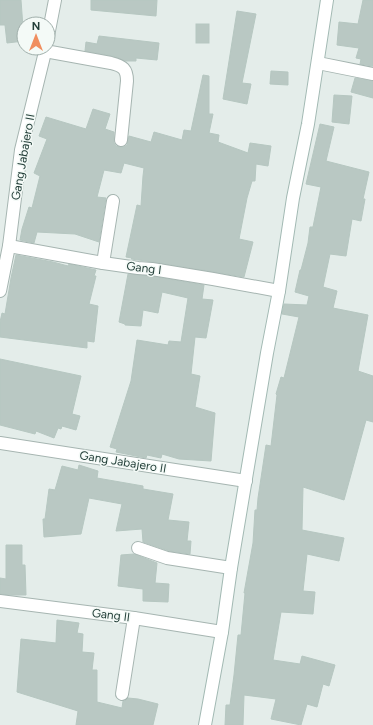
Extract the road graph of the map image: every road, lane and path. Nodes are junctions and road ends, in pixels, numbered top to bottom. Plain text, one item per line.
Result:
1 (55, 0) edge
2 (327, 0) edge
3 (52, 16) edge
4 (56, 52) edge
5 (44, 56) edge
6 (318, 64) junction
7 (373, 74) edge
8 (121, 140) dead end
9 (113, 201) dead end
10 (8, 246) junction
11 (103, 263) junction
12 (0, 291) edge
13 (279, 291) junction
14 (0, 443) edge
15 (246, 481) junction
16 (138, 548) dead end
17 (231, 568) junction
18 (0, 601) edge
19 (134, 618) junction
20 (222, 632) junction
21 (122, 694) dead end
22 (205, 725) edge

1 - 3 street
2 - 6 street
4 - 8 street
5 - 10 street, Gang Jabajero II
6 - 7 street
6 - 13 street
9 - 11 street
10 - 11 street, Gang I
10 - 12 street, Gang Jabajero II
11 - 13 street, Gang I
13 - 15 street
14 - 15 street, Gang Jabajero II
15 - 17 street
16 - 17 street
17 - 20 street
18 - 19 street, Gang II
19 - 20 street, Gang II
19 - 21 street
20 - 22 street

